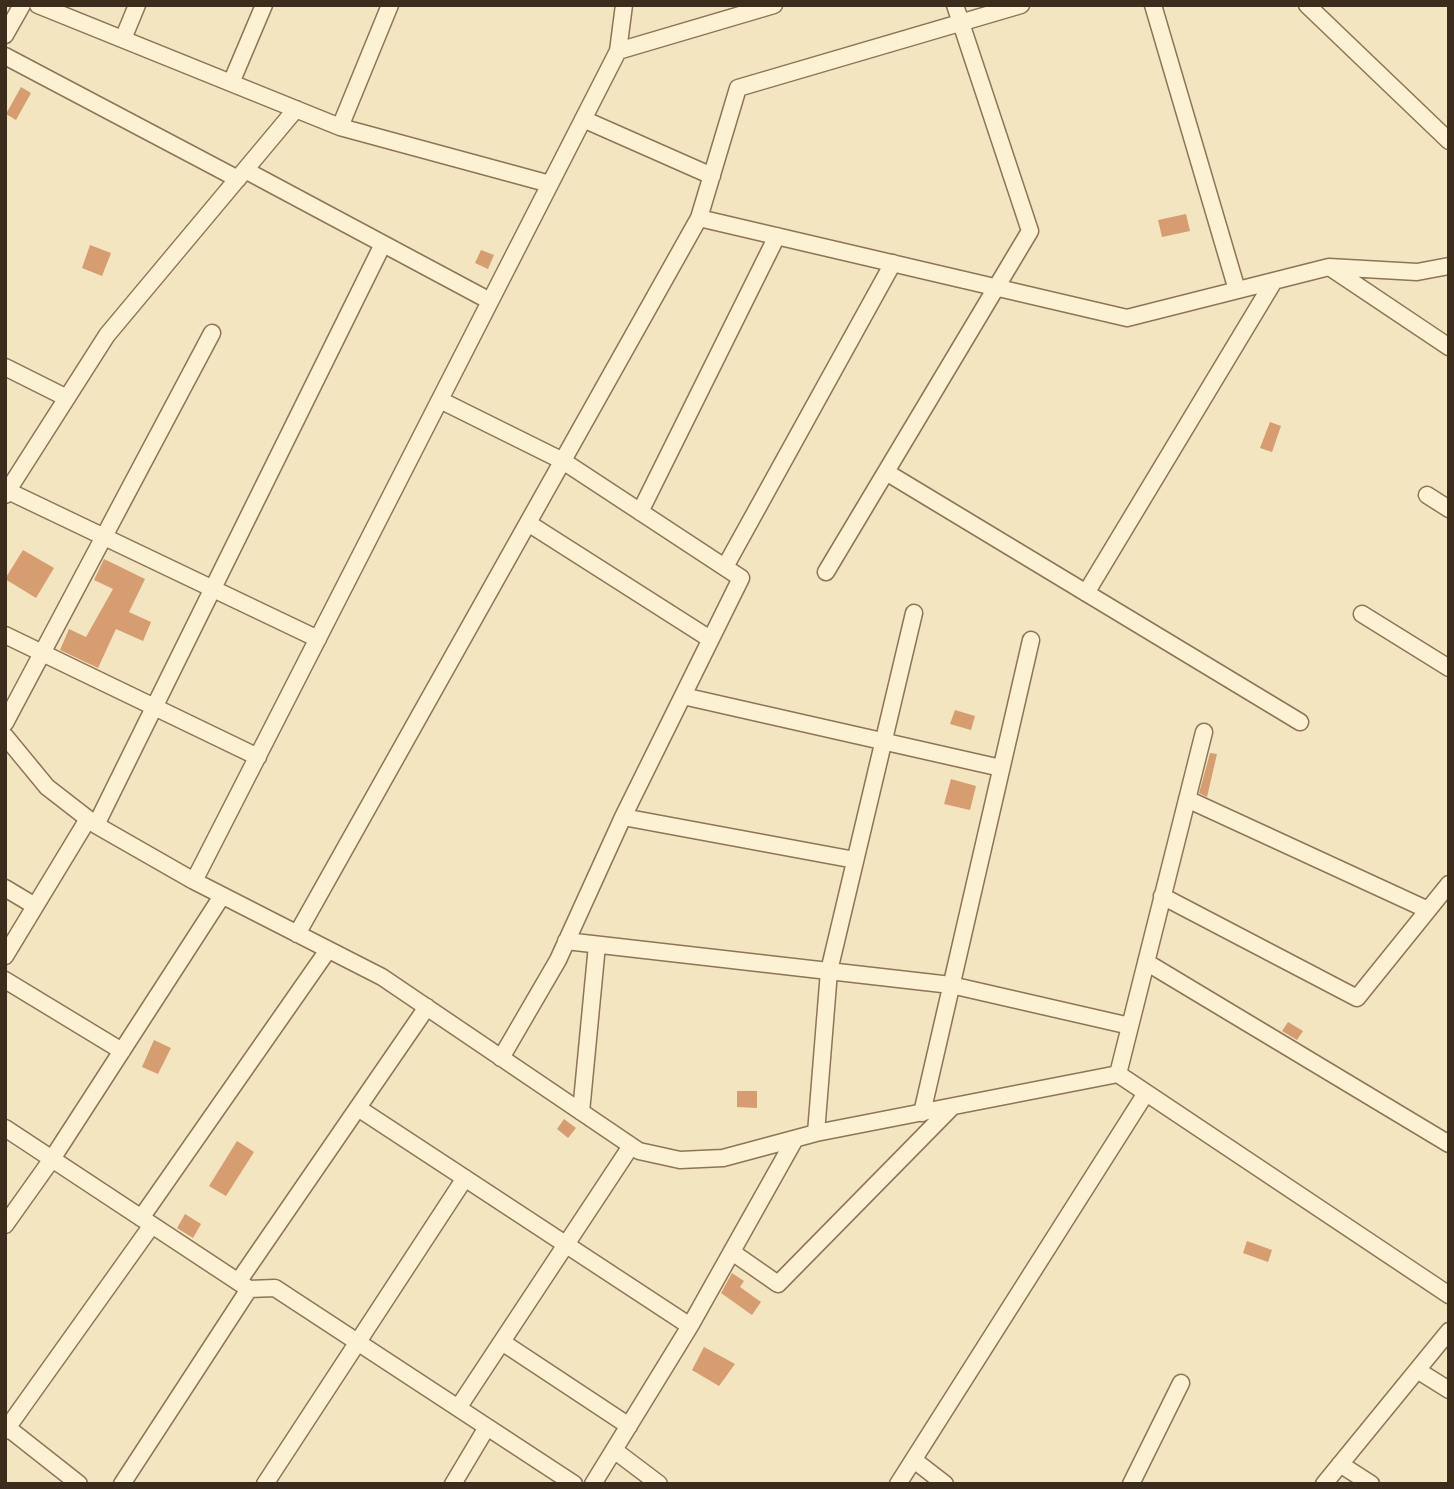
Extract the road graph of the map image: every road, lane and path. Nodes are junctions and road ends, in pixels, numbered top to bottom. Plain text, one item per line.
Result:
1 (22, 5) edge
2 (37, 5) edge
3 (136, 5) edge
4 (264, 5) edge
5 (390, 5) edge
6 (624, 5) edge
7 (774, 5) edge
8 (955, 5) edge
9 (1021, 5) edge
10 (1153, 5) edge
11 (1307, 5) edge
12 (960, 23) junction
13 (5, 35) edge
14 (123, 40) junction
15 (618, 51) junction
16 (5, 56) edge
17 (231, 83) junction
18 (296, 109) junction
19 (583, 119) junction
20 (340, 127) junction
21 (1449, 141) edge
22 (241, 174) junction
23 (712, 176) junction
24 (550, 184) junction
25 (699, 218) junction
26 (777, 236) junction
27 (383, 244) junction
28 (893, 263) junction
29 (1449, 266) edge
30 (1329, 267) junction
31 (1274, 281) junction
32 (996, 288) junction
33 (1237, 290) junction
34 (490, 301) junction
35 (212, 332) dead end
36 (1449, 346) edge
37 (5, 367) edge
38 (67, 398) junction
39 (440, 400) junction
40 (563, 461) junction
41 (886, 472) junction
42 (7, 493) edge
43 (1427, 495) dead end
44 (1449, 509) edge
45 (640, 512) junction
46 (528, 523) junction
47 (104, 537) junction
48 (725, 567) junction
49 (826, 572) dead end
50 (212, 589) junction
51 (1086, 593) junction
52 (914, 613) dead end
53 (1362, 614) dead end
54 (5, 635) edge
55 (318, 639) junction
56 (710, 639) junction
57 (1031, 640) dead end
58 (43, 653) junction
59 (1449, 668) edge
60 (683, 696) junction
61 (154, 706) junction
62 (1300, 722) dead end
63 (5, 723) edge
64 (1204, 732) dead end
65 (5, 736) edge
66 (884, 741) junction
67 (258, 757) junction
68 (1001, 768) junction
69 (1187, 799) junction
70 (623, 817) junction
71 (92, 822) junction
72 (855, 860) junction
73 (194, 881) junction
74 (1449, 884) edge
75 (5, 888) edge
76 (222, 896) junction
77 (1163, 896) junction
78 (35, 906) junction
79 (1428, 910) junction
80 (297, 934) junction
81 (566, 941) junction
82 (597, 944) junction
83 (328, 950) junction
84 (5, 956) edge
85 (1146, 962) junction
86 (829, 971) junction
87 (5, 980) edge
88 (951, 985) junction
89 (427, 1007) junction
90 (1130, 1026) junction
91 (122, 1051) junction
92 (501, 1058) junction
93 (1118, 1074) junction
94 (1146, 1093) junction
95 (951, 1107) junction
96 (358, 1108) junction
97 (581, 1112) junction
98 (922, 1113) junction
99 (5, 1128) edge
100 (816, 1133) junction
101 (795, 1139) junction
102 (1449, 1144) edge
103 (631, 1146) junction
104 (52, 1159) junction
105 (465, 1178) junction
106 (147, 1222) junction
107 (5, 1226) edge
108 (566, 1244) junction
109 (732, 1252) junction
110 (243, 1285) junction
111 (1449, 1295) edge
112 (690, 1326) junction
113 (1449, 1331) edge
114 (502, 1342) junction
115 (358, 1343) junction
116 (1417, 1370) junction
117 (1181, 1383) dead end
118 (1449, 1390) edge
119 (458, 1408) junction
120 (629, 1426) junction
121 (487, 1427) junction
122 (7, 1429) edge
123 (614, 1450) junction
124 (914, 1460) junction
125 (1340, 1464) junction
126 (1132, 1483) edge
127 (79, 1484) edge
128 (122, 1484) edge
129 (265, 1484) edge
130 (453, 1484) edge
131 (574, 1484) edge
132 (593, 1484) edge
133 (659, 1484) edge
134 (898, 1484) edge
135 (945, 1484) edge
136 (1324, 1484) edge
137 (1371, 1484) edge

1 - 13 street
2 - 14 street
3 - 14 street
4 - 17 street
5 - 20 street
6 - 15 street
7 - 15 street
8 - 12 street
9 - 12 street
10 - 33 street
11 - 21 street
12 - 23 street
12 - 32 street
14 - 17 street
15 - 19 street
16 - 22 street
17 - 18 street
18 - 20 street
18 - 22 street
19 - 23 street
19 - 24 street
20 - 24 street
22 - 27 street
22 - 38 street
23 - 25 street
24 - 34 street
25 - 26 street
25 - 40 street
26 - 28 street
26 - 45 street
27 - 34 street
27 - 50 street
28 - 32 street
28 - 48 street
29 - 30 street
30 - 31 street
30 - 36 street
31 - 33 street
31 - 51 street
32 - 33 street
32 - 41 street
34 - 39 street
35 - 47 street
37 - 38 street
38 - 42 street
39 - 40 street
39 - 55 street
40 - 45 street
40 - 46 street
41 - 49 street
41 - 51 street
42 - 47 street
43 - 44 street
45 - 48 street
46 - 56 street
46 - 80 street
47 - 50 street
47 - 58 street
48 - 56 street
50 - 55 street
50 - 61 street
51 - 62 street
52 - 66 street
53 - 59 street
54 - 58 street
55 - 67 street
56 - 60 street
57 - 68 street
58 - 61 street
58 - 63 street
60 - 66 street
60 - 70 street
61 - 67 street
61 - 71 street
64 - 69 street
65 - 71 street
66 - 68 street
66 - 72 street
67 - 73 street
68 - 88 street
69 - 77 street
69 - 79 street
70 - 72 street
70 - 81 street
71 - 73 street
71 - 78 street
72 - 86 street
73 - 76 street
74 - 79 street
75 - 78 street
76 - 80 street
76 - 91 street
77 - 79 street
77 - 85 street
78 - 84 street
80 - 83 street
81 - 82 street
81 - 92 street
82 - 86 street
82 - 97 street
83 - 89 street
83 - 106 street
85 - 90 street
85 - 102 street
86 - 88 street
86 - 100 street
87 - 91 street
88 - 90 street
88 - 98 street
89 - 92 street
89 - 96 street
90 - 93 street
91 - 104 street
92 - 97 street
93 - 94 street
93 - 95 street
94 - 111 street
94 - 124 street
95 - 98 street
95 - 109 street
96 - 105 street
96 - 110 street
97 - 103 street
98 - 100 street
99 - 104 street
100 - 101 street
101 - 103 street
101 - 109 street
103 - 108 street
104 - 106 street
104 - 107 street
105 - 108 street
105 - 115 street
106 - 110 street
106 - 122 street
108 - 112 street
108 - 114 street
109 - 112 street
110 - 115 street
110 - 128 street
112 - 120 street
113 - 116 street
114 - 119 street
114 - 120 street
115 - 119 street
115 - 129 street
116 - 118 street
116 - 125 street
117 - 126 street
119 - 121 street
120 - 123 street
121 - 130 street
121 - 131 street
122 - 127 street
123 - 132 street
123 - 133 street
124 - 134 street
124 - 135 street
125 - 136 street
125 - 137 street

